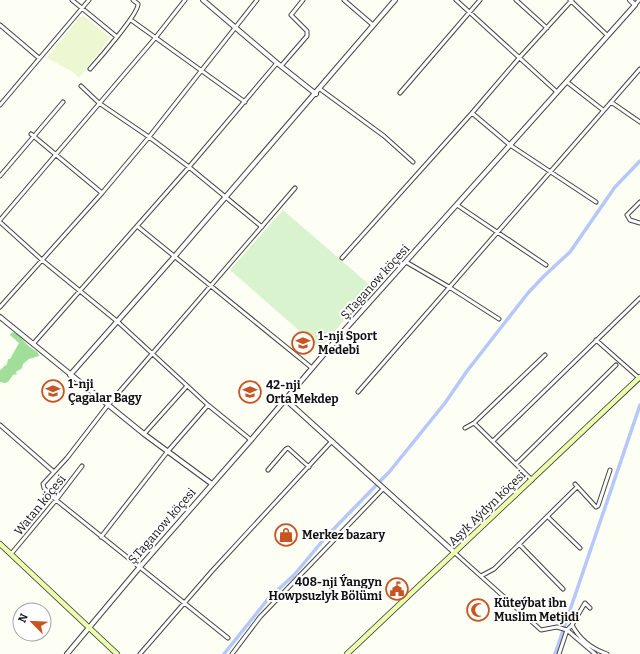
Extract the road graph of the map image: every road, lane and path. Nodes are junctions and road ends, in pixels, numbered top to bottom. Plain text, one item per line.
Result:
1 (72, 0) edge
2 (89, 0) edge
3 (134, 0) edge
4 (185, 0) edge
5 (202, 0) edge
6 (257, 0) edge
7 (303, 0) edge
8 (344, 0) edge
9 (395, 0) edge
10 (456, 0) edge
11 (480, 0) edge
12 (516, 0) edge
13 (571, 0) edge
14 (630, 0) edge
15 (639, 0) edge
16 (635, 5) junction
17 (82, 8) junction
18 (470, 12) junction
19 (130, 20) junction
20 (0, 25) edge
21 (374, 25) junction
22 (235, 27) junction
23 (547, 28) junction
24 (607, 35) junction
25 (117, 37) junction
26 (156, 37) junction
27 (520, 57) junction
28 (39, 58) junction
29 (279, 65) junction
30 (90, 69) dead end
31 (640, 69) edge
32 (201, 71) junction
33 (567, 82) junction
34 (81, 86) dead end
35 (320, 89) junction
36 (558, 92) junction
37 (400, 93) dead end
38 (316, 94) junction
39 (63, 102) dead end
40 (245, 102) junction
41 (611, 102) junction
42 (99, 103) junction
43 (0, 105) edge
44 (603, 110) junction
45 (472, 113) junction
46 (640, 122) edge
47 (33, 136) junction
48 (150, 137) junction
49 (510, 145) junction
50 (56, 155) junction
51 (413, 162) dead end
52 (190, 167) junction
53 (551, 172) junction
54 (0, 176) edge
55 (295, 188) dead end
56 (102, 193) junction
57 (226, 197) junction
58 (596, 202) dead end
59 (640, 202) edge
60 (457, 205) junction
61 (0, 221) edge
62 (640, 224) edge
63 (137, 226) junction
64 (262, 227) junction
65 (497, 233) junction
66 (174, 257) junction
67 (342, 258) dead end
68 (42, 260) junction
69 (406, 262) junction
70 (546, 265) dead end
71 (211, 287) junction
72 (449, 287) junction
73 (80, 291) junction
74 (640, 298) edge
75 (0, 307) edge
76 (0, 318) edge
77 (500, 319) dead end
78 (118, 322) junction
79 (596, 340) junction
80 (33, 344) junction
81 (153, 354) junction
82 (545, 355) dead end
83 (616, 365) dead end
84 (312, 368) junction
85 (70, 375) junction
86 (639, 377) edge
87 (187, 386) junction
88 (358, 392) dead end
89 (285, 399) junction
90 (208, 405) junction
91 (108, 406) junction
92 (474, 424) junction
93 (0, 425) edge
94 (465, 428) dead end
95 (144, 434) junction
96 (251, 440) junction
97 (332, 441) junction
98 (493, 441) junction
99 (168, 451) junction
100 (516, 464) junction
101 (82, 466) dead end
102 (309, 467) junction
103 (268, 470) dead end
104 (610, 470) dead end
105 (54, 472) junction
106 (532, 480) junction
107 (212, 484) junction
108 (382, 488) junction
109 (56, 500) junction
110 (548, 517) junction
111 (101, 536) junction
112 (0, 544) edge
113 (519, 544) junction
114 (580, 548) dead end
115 (455, 553) junction
116 (11, 554) junction
117 (139, 568) junction
118 (482, 576) junction
119 (563, 589) dead end
120 (184, 603) junction
121 (590, 608) dead end
122 (572, 625) junction
123 (88, 628) junction
124 (567, 630) junction
125 (228, 638) dead end
126 (67, 654) edge
127 (117, 654) edge
128 (140, 654) edge
129 (232, 654) edge
130 (347, 654) edge
131 (559, 654) edge
132 (595, 654) edge
133 (607, 654) edge

1 - 17 street
2 - 17 street
3 - 19 street
4 - 26 street
5 - 22 street
6 - 22 street
7 - 29 street
8 - 21 street
9 - 21 street
10 - 18 street
11 - 18 street
12 - 23 street
13 - 23 street
13 - 24 street
14 - 16 street
15 - 16 street, Ş.Taganow köçesi
16 - 24 street, Ş.Taganow köçesi
17 - 25 street
17 - 28 street
18 - 27 street
18 - 37 street
19 - 25 street
19 - 26 street
20 - 28 street
21 - 35 street
22 - 29 street
22 - 32 street
23 - 27 street
24 - 33 street, Ş.Taganow köçesi
25 - 30 street
26 - 32 street
26 - 42 street
27 - 36 street
27 - 45 street
28 - 43 street
29 - 38 street
29 - 40 street
31 - 41 street
32 - 40 street
32 - 48 street
33 - 36 street, Ş.Taganow köçesi
33 - 44 street
34 - 42 street
35 - 38 street
35 - 51 street
36 - 49 street, Ş.Taganow köçesi
38 - 57 street
39 - 47 street
40 - 52 street
41 - 44 street
41 - 46 street
42 - 48 street
42 - 50 street
44 - 53 street
45 - 49 street
45 - 67 street
47 - 50 street
47 - 54 street
48 - 52 street
48 - 56 street
49 - 53 street
49 - 60 street, Ş.Taganow köçesi
50 - 56 street
50 - 61 street
52 - 57 street
52 - 63 street
53 - 58 street
53 - 65 street
55 - 64 street
56 - 68 street
57 - 64 street
57 - 66 street
59 - 62 street
60 - 65 street
60 - 69 street, Ş.Taganow köçesi
61 - 68 street
63 - 66 street
63 - 73 street
64 - 71 street
65 - 70 street
65 - 72 street
66 - 71 street
66 - 78 street
68 - 73 street
68 - 75 street
69 - 72 street
69 - 84 street, Ş.Taganow köçesi
71 - 81 street
71 - 84 street
72 - 77 street
72 - 88 street
73 - 78 street
73 - 80 street
74 - 79 street
76 - 80 street
78 - 81 street
78 - 85 street
79 - 86 street
79 - 98 street
80 - 85 street
81 - 87 street
81 - 91 street
82 - 92 street
83 - 100 street
84 - 89 street, Ş.Taganow köçesi
85 - 91 street
86 - 106 main road, Aşyk Aýdyn köçesi
87 - 90 street
87 - 95 street
89 - 96 street, Ş.Taganow köçesi
89 - 97 street
90 - 96 street
90 - 99 street
91 - 95 street
91 - 105 street
92 - 94 street
92 - 98 street
93 - 105 street
95 - 99 street
96 - 107 street, Ş.Taganow köçesi
97 - 102 street
97 - 108 street
98 - 100 street
99 - 107 street
99 - 111 street
100 - 106 street
101 - 109 street, Watan köçesi
102 - 103 street
102 - 120 street
104 - 110 street
105 - 109 street
106 - 115 main road, Aşyk Aýdyn köçesi
107 - 117 street, Ş.Taganow köçesi
108 - 115 street
108 - 129 street
109 - 111 street
109 - 116 street, Watan köçesi
110 - 113 street
110 - 114 street
111 - 117 street
112 - 116 main road
113 - 118 street
113 - 119 street
115 - 118 street
115 - 130 main road, Aşyk Aýdyn köçesi
116 - 123 main road
117 - 120 street
117 - 123 street, Ş.Taganow köçesi
118 - 124 street
120 - 125 street
120 - 128 street
121 - 122 street
122 - 124 street
122 - 133 street
123 - 126 street, Ş.Taganow köçesi
123 - 127 main road
124 - 131 street
124 - 132 street

